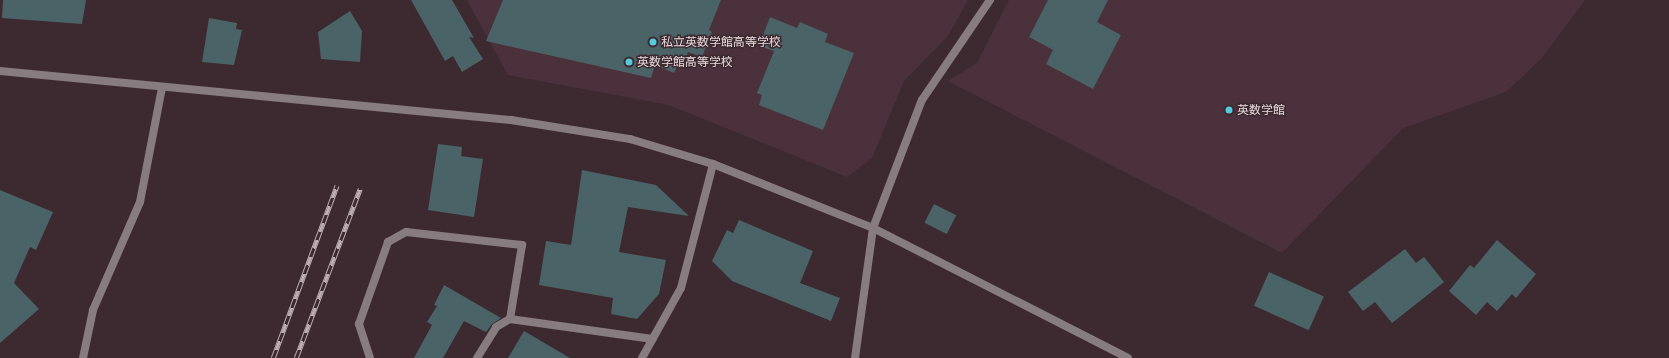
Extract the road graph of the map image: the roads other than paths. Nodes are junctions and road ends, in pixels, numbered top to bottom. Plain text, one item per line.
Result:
1 (990, 0) edge
2 (0, 71) edge
3 (162, 88) junction
4 (713, 164) junction
5 (873, 228) junction
6 (510, 319) junction
7 (653, 339) junction
8 (83, 358) edge
9 (370, 358) edge
10 (477, 358) edge
11 (642, 358) edge
12 (855, 358) edge
13 (1128, 358) edge

1 - 5 street
2 - 3 street
3 - 4 street
3 - 8 street
4 - 5 street
4 - 7 street
5 - 12 street
5 - 13 street
6 - 7 street
6 - 9 street
6 - 10 street
7 - 11 street

